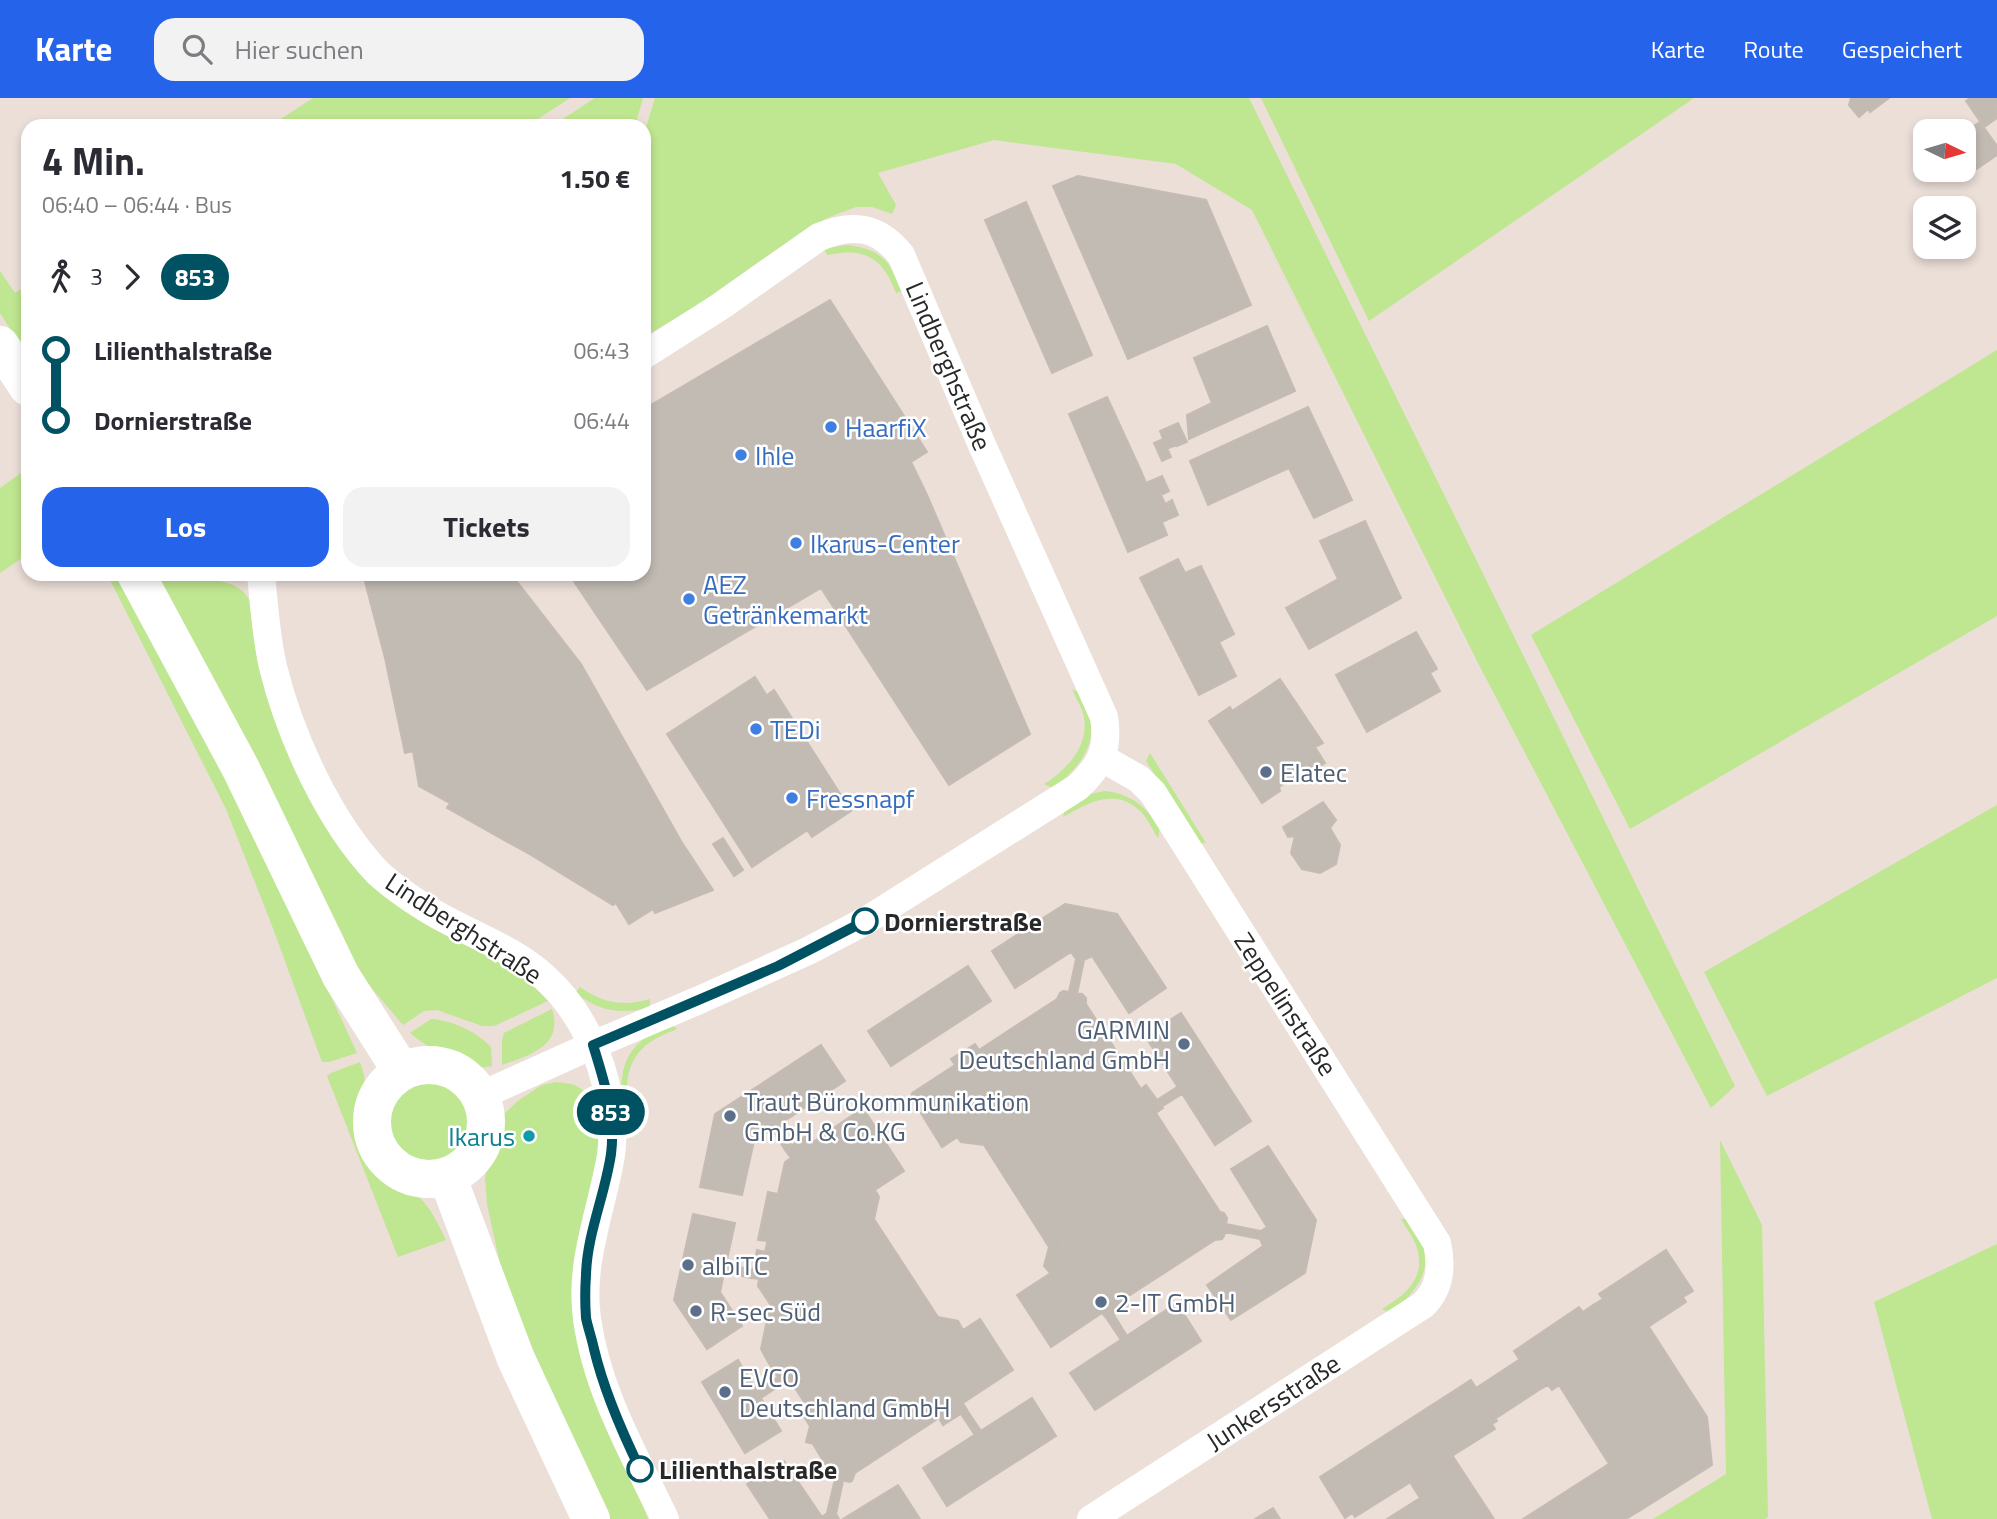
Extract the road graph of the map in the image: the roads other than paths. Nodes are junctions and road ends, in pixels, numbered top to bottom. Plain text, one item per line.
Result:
1 (0, 345) edge
2 (651, 351) edge
3 (21, 376) edge
4 (140, 581) edge
5 (262, 581) edge
6 (1102, 758) junction
7 (593, 1045) junction
8 (401, 1072) junction
9 (480, 1096) junction
10 (447, 1177) junction
11 (1440, 1272) joint
12 (591, 1519) edge
13 (665, 1519) edge
14 (1091, 1519) edge

1 - 3 street
2 - 6 street, Lindberghstraße
4 - 8 street
5 - 7 street, Lindberghstraße
6 - 7 street
6 - 11 street, Zeppelinstraße
7 - 9 street
7 - 13 street
8 - 9 street
8 - 10 street
9 - 10 street
10 - 12 street
11 - 14 street, Junkersstraße

